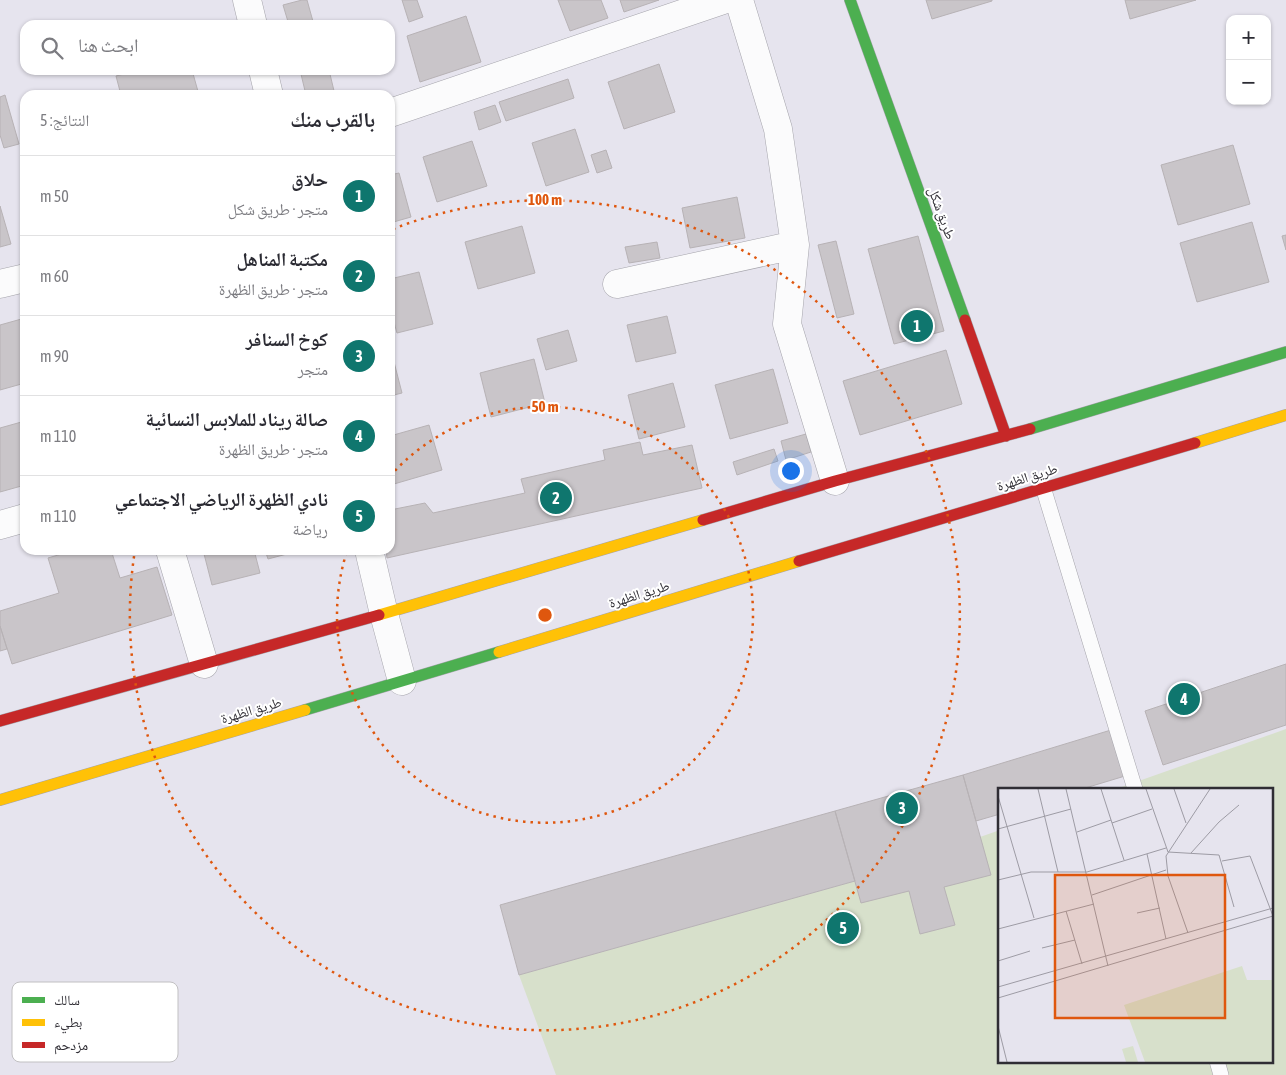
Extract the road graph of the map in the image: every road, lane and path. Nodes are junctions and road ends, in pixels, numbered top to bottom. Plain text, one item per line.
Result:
1 (248, 0) edge
2 (723, 0) edge
3 (739, 0) edge
4 (850, 0) edge
5 (252, 20) edge
6 (264, 75) edge
7 (268, 90) edge
8 (395, 111) edge
9 (795, 245) junction
10 (20, 279) edge
11 (0, 284) edge
12 (617, 284) dead end
13 (1286, 352) edge
14 (1286, 415) edge
15 (1006, 436) junction
16 (835, 482) junction
17 (1044, 487) junction
18 (20, 519) edge
19 (0, 525) edge
20 (171, 555) edge
21 (370, 555) edge
22 (384, 614) junction
23 (204, 664) junction
24 (402, 681) junction
25 (0, 721) edge
26 (1135, 788) edge
27 (0, 800) edge
28 (1217, 1062) edge
29 (1221, 1075) edge

1 - 5 street
2 - 8 street
3 - 9 street
4 - 15 main road, طريق شكل
6 - 7 street
9 - 12 street
9 - 16 street
10 - 11 street
13 - 15 main road
14 - 17 main road, طريق الظهرة
15 - 16 main road
16 - 22 main road
17 - 24 main road, طريق الظهرة
17 - 26 lane
18 - 19 street
20 - 23 street
21 - 22 street
22 - 23 main road
22 - 24 street
23 - 25 main road
24 - 27 main road, طريق الظهرة
28 - 29 lane

